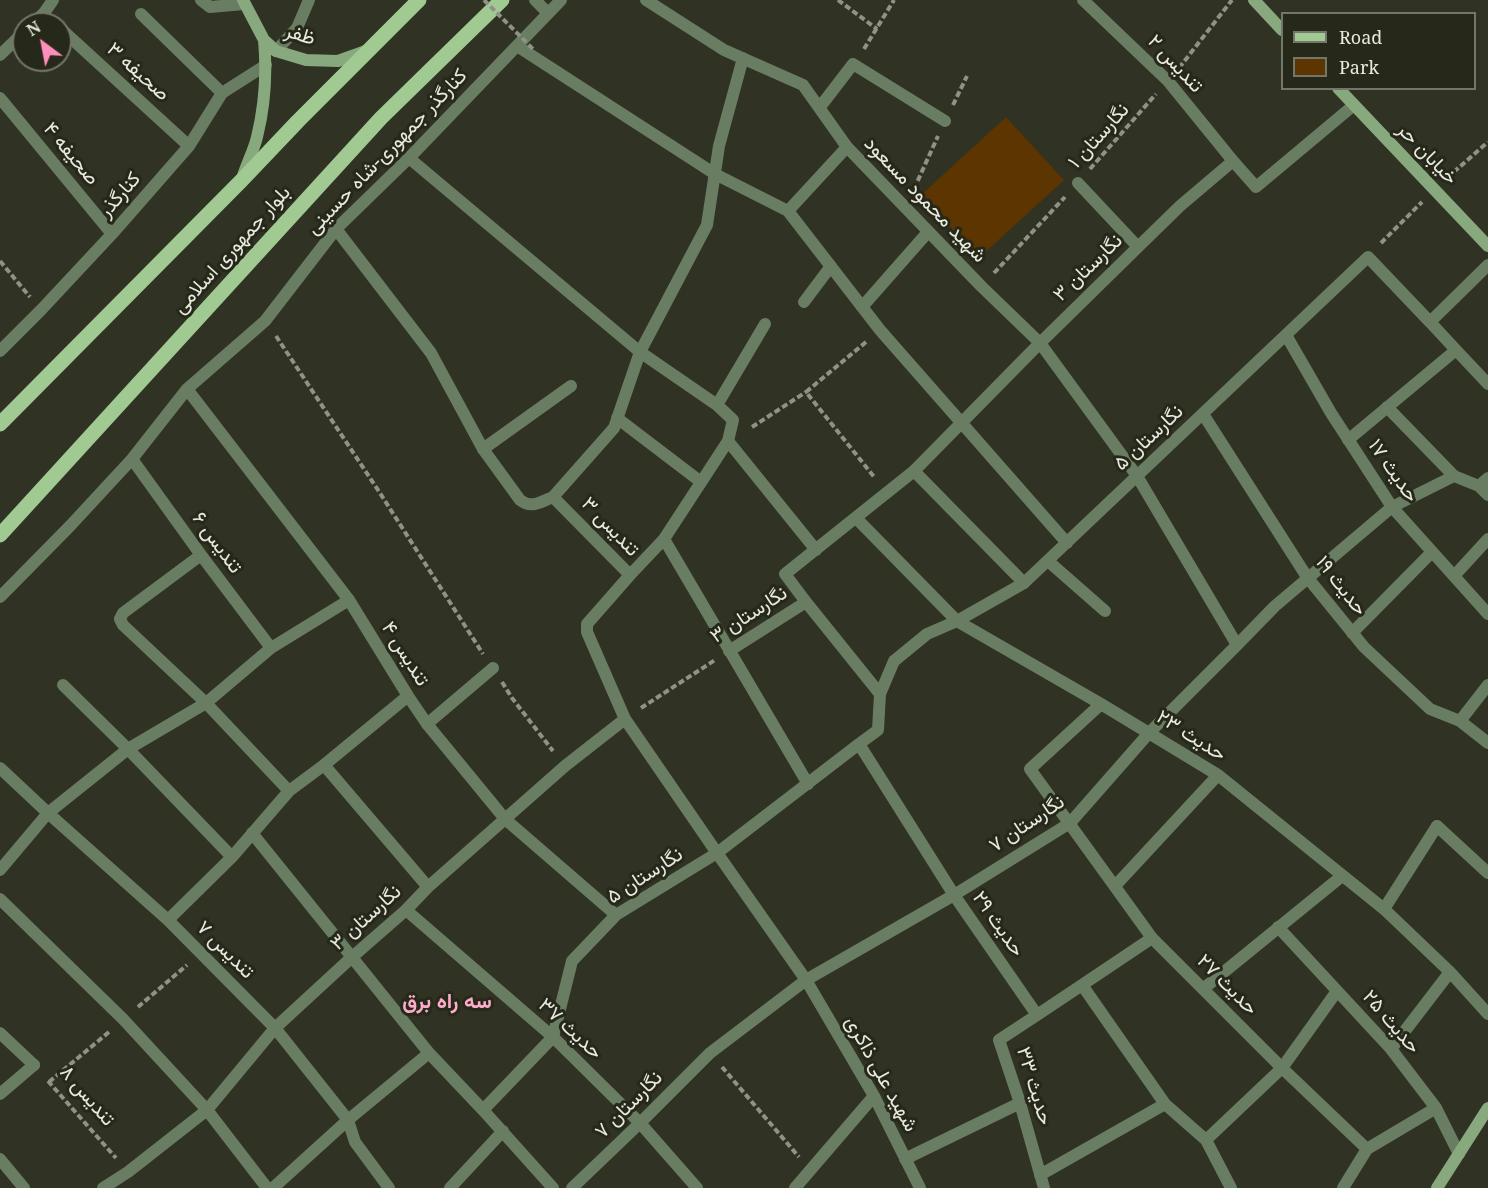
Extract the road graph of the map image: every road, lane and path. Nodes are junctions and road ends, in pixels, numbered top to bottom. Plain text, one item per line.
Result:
1 (201, 0) edge
2 (309, 0) edge
3 (419, 0) edge
4 (484, 0) edge
5 (502, 0) edge
6 (535, 0) edge
7 (561, 0) edge
8 (646, 0) edge
9 (838, 0) edge
10 (894, 0) edge
11 (1083, 0) edge
12 (1232, 0) edge
13 (1254, 0) edge
14 (244, 2) edge
15 (548, 13) junction
16 (141, 14) dead end
17 (877, 29) junction
18 (1281, 29) edge
19 (72, 39) edge
20 (264, 40) junction
21 (12, 44) edge
22 (517, 46) junction
23 (533, 49) dead end
24 (370, 50) junction
25 (276, 51) junction
26 (0, 55) edge
27 (743, 58) junction
28 (266, 64) junction
29 (853, 64) junction
30 (966, 75) dead end
31 (1168, 81) junction
32 (1340, 90) edge
33 (222, 93) junction
34 (0, 98) edge
35 (1354, 105) junction
36 (820, 108) junction
37 (945, 121) junction
38 (1488, 142) edge
39 (189, 146) junction
40 (847, 147) junction
41 (410, 158) junction
42 (1233, 161) junction
43 (715, 174) junction
44 (241, 181) junction
45 (1078, 183) junction
46 (1434, 189) junction
47 (905, 208) junction
48 (788, 211) junction
49 (336, 229) junction
50 (928, 232) junction
51 (112, 234) junction
52 (1488, 246) edge
53 (1138, 247) junction
54 (1368, 257) junction
55 (0, 261) edge
56 (1488, 265) edge
57 (831, 266) junction
58 (981, 286) junction
59 (804, 302) dead end
60 (862, 307) junction
61 (41, 310) junction
62 (265, 321) junction
63 (1430, 322) junction
64 (765, 324) dead end
65 (880, 330) junction
66 (1286, 335) junction
67 (1040, 343) junction
68 (1456, 350) junction
69 (0, 351) edge
70 (640, 351) junction
71 (1488, 384) edge
72 (571, 386) dead end
73 (187, 389) junction
74 (806, 392) junction
75 (717, 405) junction
76 (1387, 407) junction
77 (1203, 414) junction
78 (617, 418) junction
79 (961, 423) junction
80 (0, 424) edge
81 (1348, 440) junction
82 (728, 441) junction
83 (483, 449) junction
84 (132, 459) junction
85 (914, 471) junction
86 (1137, 476) junction
87 (1454, 476) junction
88 (701, 482) junction
89 (1485, 486) edge
90 (887, 494) junction
91 (553, 496) junction
92 (1392, 507) junction
93 (856, 518) junction
94 (0, 535) edge
95 (664, 539) junction
96 (1488, 539) edge
97 (1067, 543) junction
98 (816, 550) junction
99 (1432, 552) junction
100 (201, 555) junction
101 (1048, 561) junction
102 (630, 575) junction
103 (1454, 576) junction
104 (1307, 577) junction
105 (1024, 583) junction
106 (0, 597) edge
107 (349, 600) junction
108 (806, 602) junction
109 (1105, 611) dead end
110 (1488, 614) edge
111 (957, 621) junction
112 (1352, 633) junction
113 (1237, 645) junction
114 (271, 648) junction
115 (729, 651) junction
116 (493, 668) junction
117 (63, 685) dead end
118 (1488, 685) edge
119 (880, 694) junction
120 (408, 696) junction
121 (206, 702) junction
122 (1101, 704) junction
123 (625, 718) junction
124 (1460, 721) junction
125 (427, 724) junction
126 (1149, 733) junction
127 (1488, 743) edge
128 (859, 744) junction
129 (128, 749) junction
130 (324, 765) junction
131 (565, 766) junction
132 (0, 768) edge
133 (1218, 775) junction
134 (808, 784) junction
135 (289, 790) junction
136 (48, 813) junction
137 (505, 819) junction
138 (1070, 823) junction
139 (252, 833) junction
140 (717, 853) junction
141 (232, 857) junction
142 (0, 870) edge
143 (1488, 873) edge
144 (1342, 876) junction
145 (1115, 886) junction
146 (428, 887) junction
147 (954, 895) junction
148 (0, 899) edge
149 (1384, 909) junction
150 (406, 910) junction
151 (616, 915) junction
152 (168, 920) junction
153 (1278, 927) junction
154 (1152, 938) junction
155 (351, 958) junction
156 (1450, 972) junction
157 (806, 980) junction
158 (1082, 984) junction
159 (1203, 988) junction
160 (1337, 991) junction
161 (1488, 1014) edge
162 (1037, 1015) junction
163 (275, 1028) junction
164 (0, 1033) edge
165 (553, 1037) junction
166 (1391, 1048) junction
167 (429, 1053) junction
168 (710, 1053) junction
169 (34, 1065) junction
170 (1282, 1068) junction
171 (0, 1094) edge
172 (874, 1096) junction
173 (1020, 1103) junction
174 (1165, 1104) junction
175 (1436, 1108) junction
176 (1488, 1108) edge
177 (207, 1110) junction
178 (483, 1110) junction
179 (348, 1120) junction
180 (640, 1123) junction
181 (502, 1131) junction
182 (1206, 1140) junction
183 (1367, 1149) junction
184 (1459, 1154) junction
185 (0, 1159) edge
186 (905, 1160) junction
187 (810, 1170) junction
188 (128, 1172) junction
189 (1040, 1175) junction
190 (24, 1188) edge
191 (103, 1188) edge
192 (267, 1188) edge
193 (273, 1188) edge
194 (389, 1188) edge
195 (450, 1188) edge
196 (553, 1188) edge
197 (572, 1188) edge
198 (697, 1188) edge
199 (795, 1188) edge
200 (920, 1188) edge
201 (1044, 1188) edge
202 (1231, 1188) edge
203 (1343, 1188) edge
204 (1437, 1188) edge

1 - 14 street
2 - 25 street
3 - 24 main road, بلوار جمهوری اسلامی
4 - 23 path, bridge
5 - 94 main road, بلوار جمهوری اسلامی
6 - 15 street
7 - 15 street, کنارگذر جمهوری-شاه حسینی
8 - 27 street, شهید محمود مسعود
9 - 17 path
10 - 17 path
11 - 31 street, تندیس ۲
12 - 31 path, نگارستان ۱
13 - 18 main road
14 - 20 main road, ظفر
15 - 22 street, کنارگذر جمهوری-شاه حسینی
16 - 33 street
17 - 29 path
19 - 39 street, صحیفه ۳
20 - 25 main road, ظفر
20 - 28 main road
21 - 26 street
22 - 41 street, کنارگذر جمهوری-شاه حسینی
22 - 43 street
24 - 25 main road, ظفر
24 - 44 main road, بلوار جمهوری اسلامی
27 - 36 street, شهید محمود مسعود
27 - 43 street
28 - 33 street, کنارگذر
28 - 44 main road
29 - 36 street
29 - 37 street
30 - 37 path
31 - 42 street, تندیس ۲
31 - 45 path, نگارستان ۱
32 - 35 main road, خیابان حر
33 - 39 street, کنارگذر
34 - 51 street, صحیفه ۴
35 - 42 street
35 - 46 main road, خیابان حر
36 - 40 street, شهید محمود مسعود
37 - 47 path
38 - 46 path
39 - 51 street, کنارگذر
40 - 47 street, شهید محمود مسعود
40 - 48 street
41 - 49 street, کنارگذر جمهوری-شاه حسینی
41 - 70 street
42 - 53 street, نگارستان ۳
43 - 48 street
43 - 70 street
44 - 80 main road, بلوار جمهوری اسلامی
45 - 53 street
45 - 58 path, نگارستان ۱
46 - 52 main road, خیابان حر
46 - 54 path
47 - 50 street, شهید محمود مسعود
48 - 57 street
49 - 62 street, کنارگذر جمهوری-شاه حسینی
49 - 83 street, تندیس ۳
50 - 58 street, شهید محمود مسعود
50 - 60 street
51 - 61 street, کنارگذر
53 - 67 street, نگارستان ۳
54 - 63 street
54 - 66 street, نگارستان ۵
55 - 61 path
56 - 63 street
57 - 59 street
57 - 60 street
58 - 67 street, شهید محمود مسعود
60 - 65 street
61 - 69 street, کنارگذر
62 - 73 street, کنارگذر جمهوری-شاه حسینی
62 - 116 path
63 - 68 street
64 - 75 street
65 - 74 path
65 - 79 street
66 - 77 street, نگارستان ۵
66 - 81 street, حدیث ۱۷
67 - 79 street, نگارستان ۳
67 - 86 street, شهید محمود مسعود
68 - 71 street
68 - 76 street
70 - 75 street
70 - 78 street
72 - 83 street
73 - 84 street, کنارگذر جمهوری-شاه حسینی
73 - 107 street, تندیس ۴
74 - 82 path
74 - 90 path
75 - 82 street
76 - 81 street
76 - 87 street
77 - 86 street, نگارستان ۵
77 - 104 street, حدیث ۱۹
78 - 88 street
78 - 91 street
79 - 85 street, نگارستان ۳
79 - 97 street
81 - 92 street, حدیث ۱۷
82 - 88 street
82 - 98 street
83 - 91 street, تندیس ۳
84 - 100 street, تندیس ۶
84 - 106 street, کنارگذر جمهوری-شاه حسینی
85 - 90 street, نگارستان ۳
85 - 105 street
86 - 97 street, نگارستان ۵
86 - 113 street, شهید محمود مسعود
87 - 89 street
87 - 92 street, نگارستان ۷
88 - 95 street
90 - 93 street, نگارستان ۳
91 - 102 street, تندیس ۳
92 - 99 street, حدیث ۱۷
92 - 104 street, نگارستان ۷
93 - 98 street, نگارستان ۳
93 - 111 street, حدیث ۲۳
95 - 102 street
95 - 115 street
96 - 103 street
97 - 101 street, نگارستان ۵
98 - 108 street, نگارستان ۳
99 - 103 street, حدیث ۱۷
99 - 112 street
100 - 114 street, تندیس ۶
100 - 121 street
101 - 105 street, نگارستان ۵
101 - 109 street
102 - 123 street, تندیس ۳
103 - 110 street, حدیث ۱۷
104 - 112 street, حدیث ۱۹
104 - 113 street, نگارستان ۷
105 - 111 street, نگارستان ۵
107 - 114 street
107 - 120 street, تندیس ۴
108 - 115 street, نگارستان ۳
108 - 119 street
111 - 119 street, نگارستان ۵
111 - 122 street, حدیث ۲۳
112 - 124 street, حدیث ۱۹
113 - 126 street, نگارستان ۷
114 - 121 street
115 - 123 path, نگارستان ۳
115 - 134 street
116 - 125 street
116 - 131 path
117 - 129 street
118 - 124 street
119 - 128 street
120 - 125 street, تندیس ۴
120 - 130 street
121 - 129 street
121 - 135 street
122 - 126 street, حدیث ۲۳
122 - 138 street, حدیث ۲۷
123 - 131 street, نگارستان ۳
123 - 140 street, تندیس ۳
124 - 127 street, حدیث ۱۹
125 - 137 street, تندیس ۴
126 - 133 street, حدیث ۲۳
126 - 138 street, نگارستان ۷
128 - 134 street, نگارستان ۵
128 - 147 street, حدیث ۲۹
129 - 136 street
129 - 141 street
130 - 135 street
130 - 146 street
131 - 137 street, نگارستان ۳
132 - 136 street, تندیس ۷
133 - 144 street, حدیث ۲۳
133 - 145 street
134 - 140 street, نگارستان ۵
135 - 139 street
136 - 142 street
136 - 152 street, تندیس ۷
137 - 146 street, نگارستان ۳
137 - 151 street, تندیس ۴
138 - 145 street, حدیث ۲۷
138 - 147 street, نگارستان ۷
139 - 141 street
139 - 155 street
140 - 151 street, نگارستان ۵
140 - 157 street, تندیس ۳
141 - 152 street
143 - 149 street
144 - 149 street, حدیث ۲۳
144 - 153 street
145 - 154 street, حدیث ۲۷
146 - 150 street, نگارستان ۳
147 - 157 street, نگارستان ۷
147 - 162 street, حدیث ۲۹
148 - 177 street
149 - 156 street, حدیث ۲۳
150 - 155 street, نگارستان ۳
150 - 165 street, حدیث ۳۷
151 - 165 street, نگارستان ۵
152 - 163 street, تندیس ۷
153 - 159 street
153 - 160 street, حدیث ۲۵
154 - 158 street
154 - 159 street, حدیث ۲۷
155 - 163 street, نگارستان ۳
155 - 167 street
156 - 161 street, حدیث ۲۳
156 - 166 street
157 - 168 street, نگارستان ۷
157 - 172 street, شهید علی ذاکری
158 - 162 street
158 - 174 street
159 - 170 street, حدیث ۲۷
160 - 166 street, حدیث ۲۵
160 - 170 street
162 - 173 street, حدیث ۳۳
163 - 177 street, نگارستان ۳
163 - 179 street, تندیس ۷
164 - 169 street, تندیس ۸
165 - 178 street, نگارستان ۵
165 - 180 street, حدیث ۳۷
166 - 175 street, حدیث ۲۵
167 - 178 street
167 - 179 street
168 - 180 street, نگارستان ۷
168 - 187 path
169 - 171 street
169 - 188 path, تندیس ۸
170 - 182 street
170 - 183 street, حدیث ۲۷
172 - 186 street, شهید علی ذاکری
172 - 187 street
173 - 186 street
173 - 189 street, حدیث ۳۳
174 - 182 street
174 - 189 street
175 - 183 street
175 - 184 street, حدیث ۲۵
176 - 184 main road
177 - 188 street, نگارستان ۳
177 - 192 street
178 - 181 street
179 - 193 street
179 - 194 street, تندیس ۷
180 - 197 street, نگارستان ۷
180 - 198 street, حدیث ۳۷
181 - 195 street
181 - 196 street
182 - 202 street
183 - 203 street
184 - 204 main road
185 - 190 street
186 - 200 street, شهید علی ذاکری
187 - 199 street
188 - 191 street, نگارستان ۳
189 - 201 street, حدیث ۳۳

